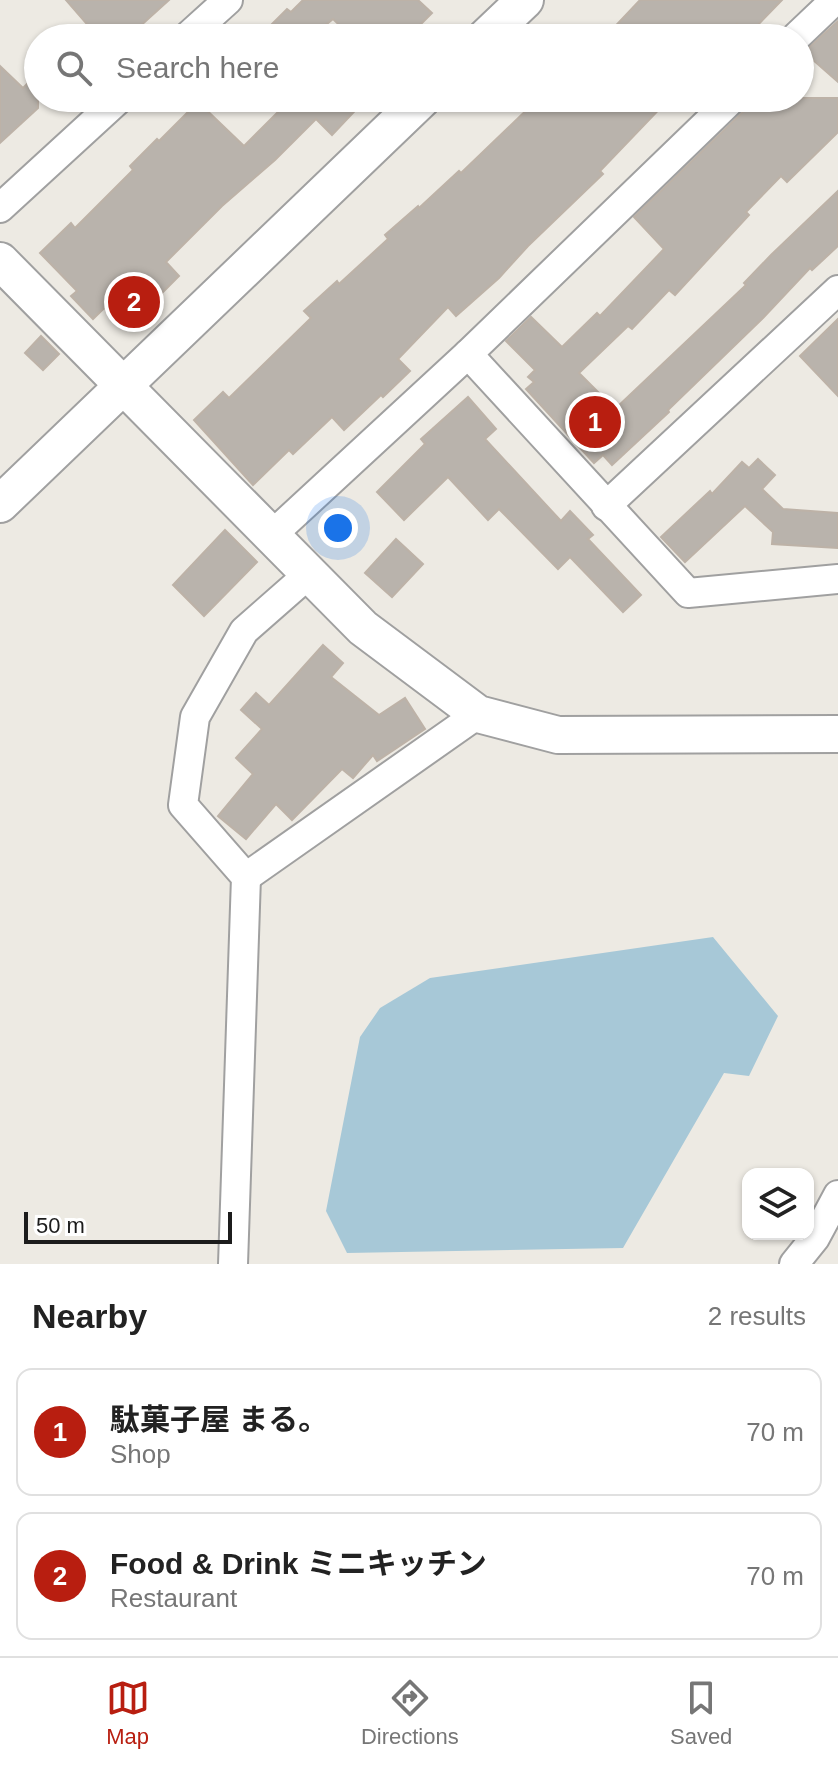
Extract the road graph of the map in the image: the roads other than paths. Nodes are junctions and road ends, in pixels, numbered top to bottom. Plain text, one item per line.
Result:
1 (228, 0) edge
2 (525, 0) edge
3 (835, 0) edge
4 (201, 24) edge
5 (500, 24) edge
6 (810, 24) edge
7 (105, 112) edge
8 (408, 112) edge
9 (719, 112) edge
10 (0, 208) edge
11 (0, 261) edge
12 (838, 291) edge
13 (468, 354) junction
14 (124, 385) junction
15 (0, 504) edge
16 (606, 506) junction
17 (273, 534) junction
18 (310, 573) junction
19 (838, 579) edge
20 (478, 714) junction
21 (838, 734) edge
22 (246, 877) junction
23 (838, 1195) edge
24 (233, 1264) edge
25 (794, 1264) edge

1 - 4 street
2 - 5 street
3 - 6 street
7 - 10 street
8 - 14 street
9 - 13 street
11 - 14 street
12 - 16 street
13 - 16 street
13 - 17 street
14 - 15 street
14 - 17 street
16 - 19 street
17 - 18 street
18 - 20 street
18 - 22 street
20 - 21 street
20 - 22 street
22 - 24 street
23 - 25 street

